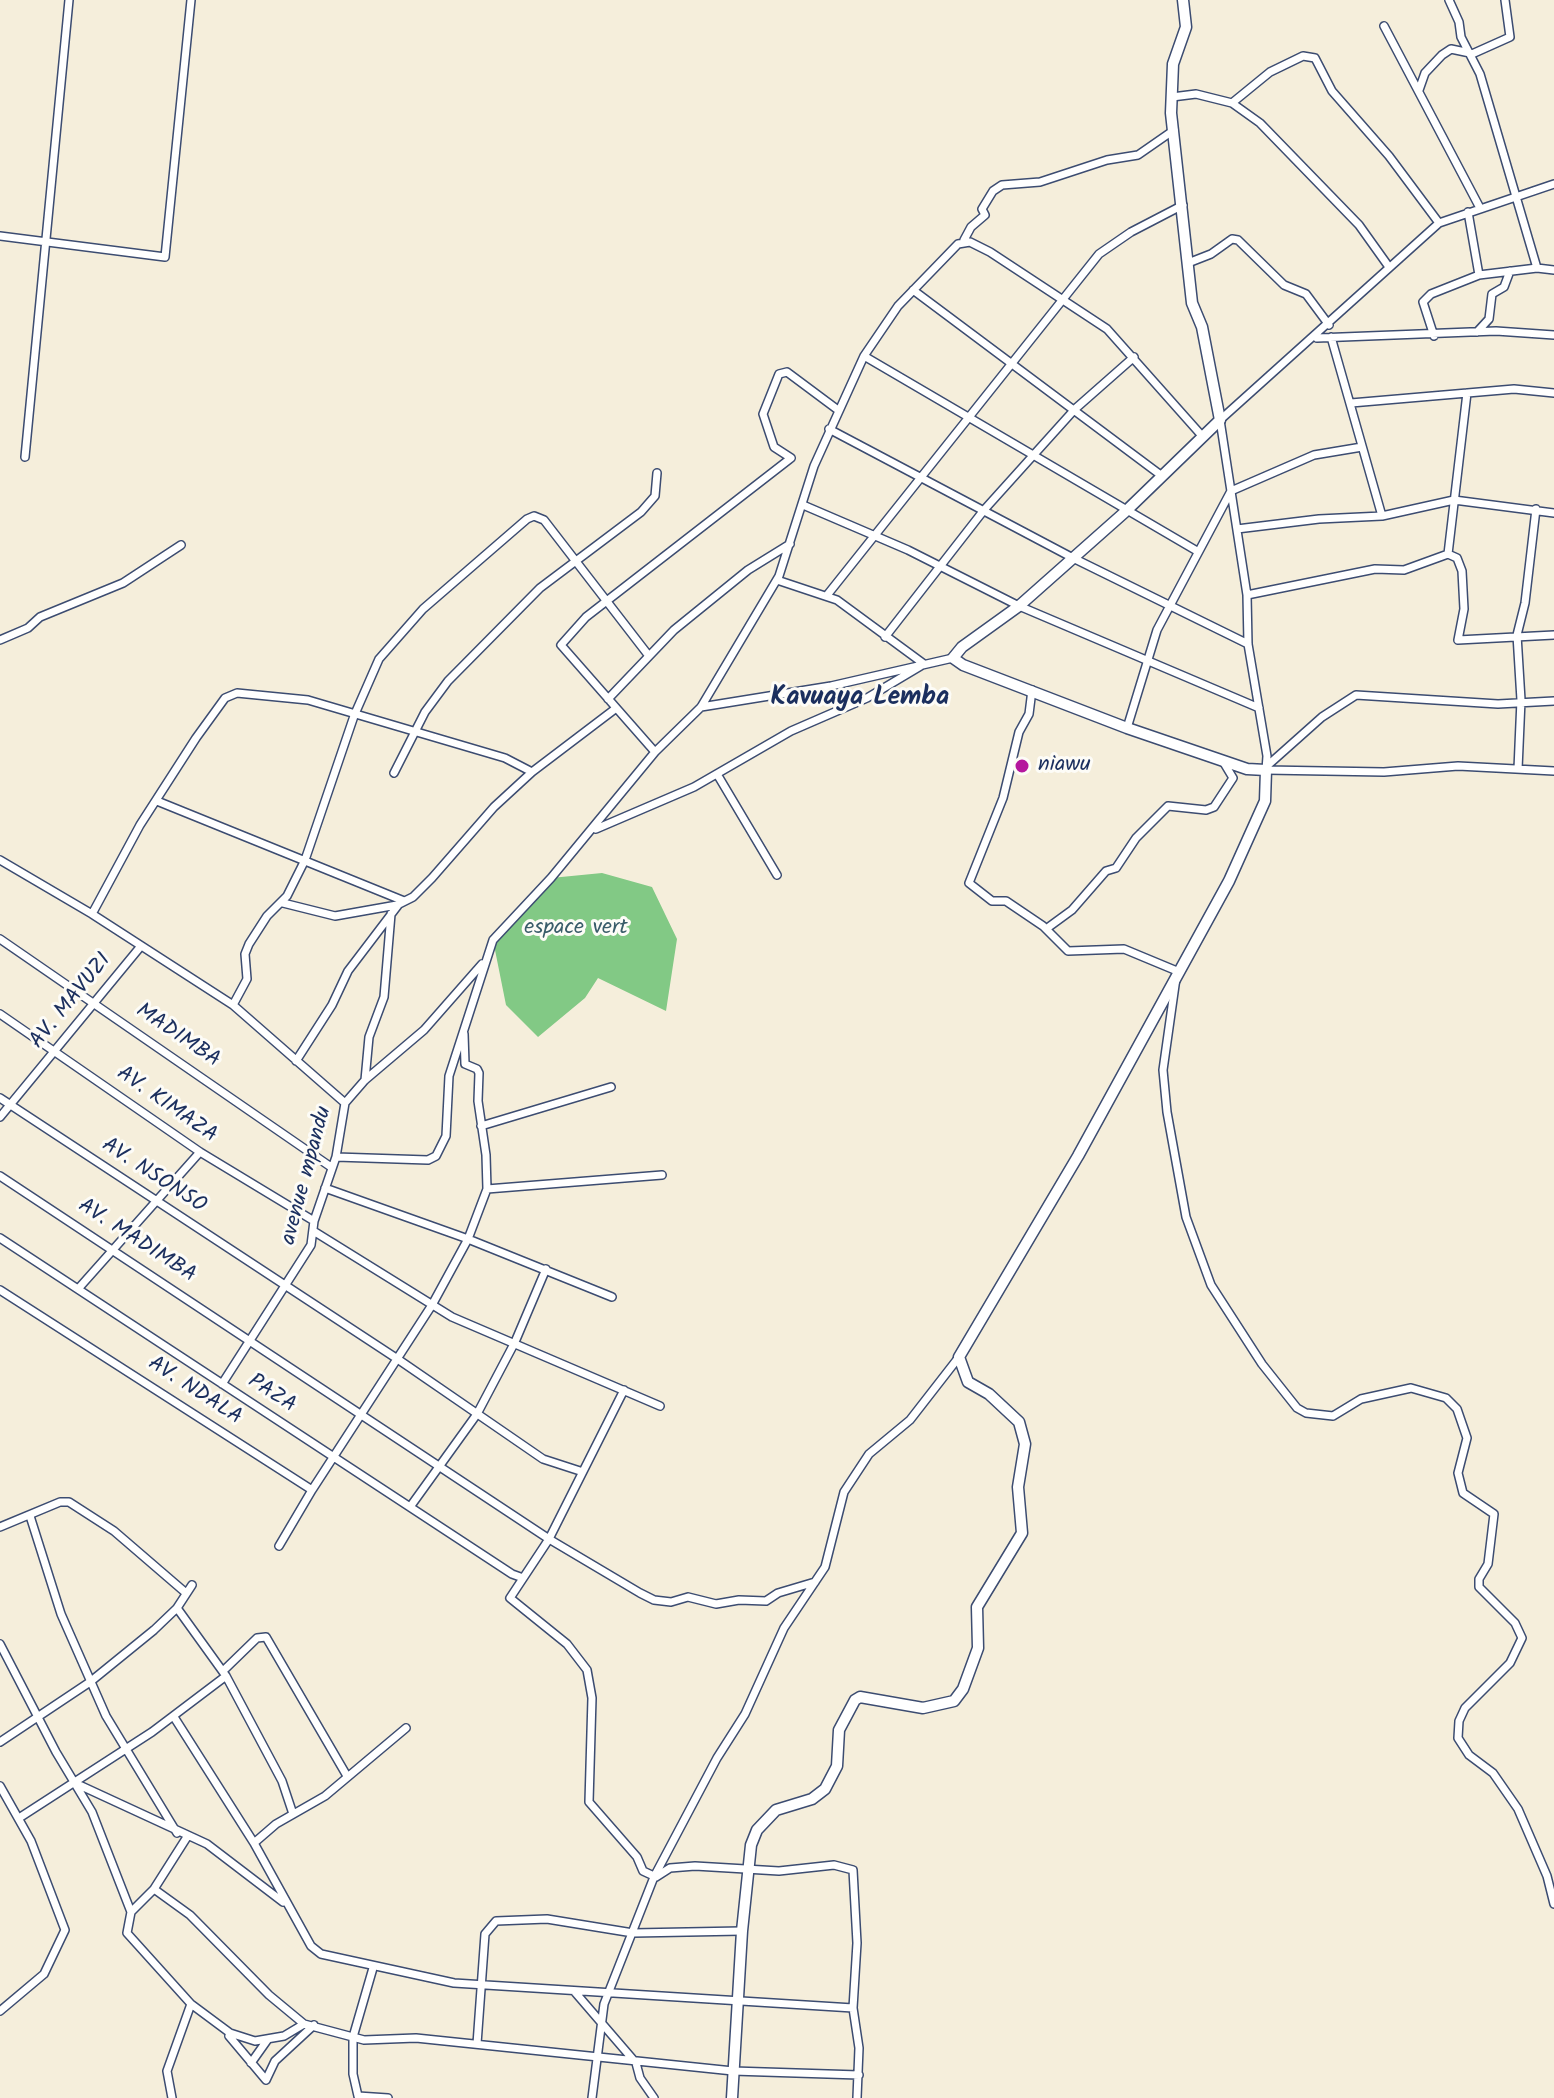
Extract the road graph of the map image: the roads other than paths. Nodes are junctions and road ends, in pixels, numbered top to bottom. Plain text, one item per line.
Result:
1 (69, 0) edge
2 (191, 0) edge
3 (1183, 0) edge
4 (1449, 0) edge
5 (1505, 0) edge
6 (1384, 26) dead end
7 (1472, 54) junction
8 (1419, 90) junction
9 (1172, 97) junction
10 (1232, 103) junction
11 (1174, 130) junction
12 (1554, 184) edge
13 (1515, 197) junction
14 (1183, 205) junction
15 (1480, 208) junction
16 (1468, 212) junction
17 (1439, 223) junction
18 (0, 236) edge
19 (964, 240) junction
20 (45, 242) junction
21 (1188, 263) junction
22 (1389, 267) junction
23 (1537, 268) junction
24 (1554, 270) edge
25 (1510, 271) junction
26 (1479, 275) junction
27 (913, 290) junction
28 (1062, 301) junction
29 (1329, 325) junction
30 (1477, 332) junction
31 (1554, 335) edge
32 (1434, 336) junction
33 (1331, 337) junction
34 (1315, 338) junction
35 (864, 356) junction
36 (1134, 357) junction
37 (1011, 361) junction
38 (1467, 393) junction
39 (1554, 393) edge
40 (1351, 403) junction
41 (1075, 409) junction
42 (838, 410) junction
43 (966, 418) junction
44 (1220, 420) junction
45 (829, 429) junction
46 (1203, 437) junction
47 (1362, 447) junction
48 (1032, 456) junction
49 (25, 457) dead end
50 (657, 473) dead end
51 (1162, 476) junction
52 (918, 477) junction
53 (1231, 491) junction
54 (1454, 500) junction
55 (803, 505) junction
56 (1536, 509) junction
57 (984, 510) junction
58 (1125, 512) junction
59 (1554, 513) edge
60 (1382, 516) junction
61 (1237, 529) junction
62 (872, 534) junction
63 (790, 544) junction
64 (181, 545) dead end
65 (1197, 551) junction
66 (1448, 554) junction
67 (1073, 558) junction
68 (574, 561) junction
69 (939, 565) junction
70 (777, 580) junction
71 (828, 594) junction
72 (1247, 595) junction
73 (606, 602) junction
74 (1019, 606) junction
75 (1168, 606) junction
76 (1517, 635) junction
77 (1554, 635) edge
78 (885, 637) junction
79 (0, 640) edge
80 (1248, 644) junction
81 (649, 656) junction
82 (953, 658) junction
83 (1146, 661) junction
84 (924, 664) junction
85 (1032, 690) junction
86 (608, 699) junction
87 (1521, 700) junction
88 (1554, 701) edge
89 (701, 707) junction
90 (1259, 708) junction
91 (615, 709) junction
92 (354, 716) junction
93 (1127, 728) junction
94 (414, 732) junction
95 (655, 752) junction
96 (1221, 760) junction
97 (1266, 768) junction
98 (1518, 769) junction
99 (1554, 771) edge
100 (532, 772) junction
101 (394, 773) dead end
102 (717, 774) junction
103 (157, 801) junction
104 (596, 829) dead end
105 (0, 860) edge
106 (305, 860) junction
107 (777, 875) dead end
108 (283, 903) junction
109 (401, 903) junction
110 (391, 913) junction
111 (92, 914) junction
112 (1046, 929) junction
113 (0, 939) edge
114 (141, 946) junction
115 (484, 962) junction
116 (1177, 971) junction
117 (96, 1004) junction
118 (233, 1005) junction
119 (0, 1014) edge
120 (463, 1028) junction
121 (56, 1052) junction
122 (296, 1061) junction
123 (365, 1080) junction
124 (611, 1087) dead end
125 (0, 1098) edge
126 (345, 1103) junction
127 (10, 1105) junction
128 (0, 1117) edge
129 (481, 1126) junction
130 (200, 1152) junction
131 (336, 1157) junction
132 (331, 1167) junction
133 (662, 1175) dead end
134 (0, 1176) edge
135 (325, 1188) junction
136 (487, 1189) junction
137 (156, 1201) junction
138 (314, 1221) junction
139 (315, 1232) junction
140 (0, 1238) edge
141 (468, 1239) junction
142 (114, 1248) junction
143 (546, 1269) junction
144 (287, 1286) junction
145 (78, 1289) junction
146 (0, 1290) edge
147 (612, 1297) dead end
148 (432, 1305) junction
149 (251, 1339) junction
150 (515, 1342) junction
151 (959, 1357) junction
152 (399, 1360) junction
153 (222, 1384) junction
154 (624, 1390) junction
155 (660, 1406) dead end
156 (364, 1414) junction
157 (477, 1414) junction
158 (333, 1457) junction
159 (439, 1464) junction
160 (580, 1471) junction
161 (312, 1490) junction
162 (410, 1507) junction
163 (30, 1516) junction
164 (0, 1527) edge
165 (549, 1539) junction
166 (279, 1546) dead end
167 (523, 1578) junction
168 (815, 1582) junction
169 (192, 1585) dead end
170 (186, 1593) junction
171 (177, 1608) junction
172 (0, 1644) edge
173 (225, 1674) junction
174 (90, 1682) junction
175 (37, 1717) junction
176 (174, 1717) junction
177 (406, 1728) dead end
178 (0, 1742) edge
179 (125, 1751) junction
180 (347, 1776) junction
181 (77, 1784) junction
182 (0, 1786) edge
183 (293, 1814) junction
184 (19, 1818) junction
185 (177, 1833) junction
186 (187, 1837) junction
187 (254, 1843) junction
188 (749, 1869) junction
189 (654, 1877) junction
190 (154, 1889) junction
191 (1554, 1904) edge
192 (288, 1906) junction
193 (131, 1912) junction
194 (742, 1931) junction
195 (633, 1933) junction
196 (373, 1968) junction
197 (482, 1984) junction
198 (609, 1990) junction
199 (574, 1991) junction
200 (737, 2000) junction
201 (191, 2004) junction
202 (853, 2008) junction
203 (0, 2011) edge
204 (600, 2021) junction
205 (304, 2024) junction
206 (314, 2025) junction
207 (219, 2026) junction
208 (353, 2037) junction
209 (268, 2039) junction
210 (477, 2044) junction
211 (597, 2055) junction
212 (251, 2063) junction
213 (636, 2063) junction
214 (733, 2071) junction
215 (859, 2075) junction
216 (358, 2097) edge
217 (172, 2098) edge
218 (388, 2098) edge
219 (592, 2098) edge
220 (654, 2098) edge
221 (732, 2098) edge
222 (857, 2098) edge

1 - 20 street
2 - 20 street
3 - 9 street
4 - 7 street
5 - 7 street
6 - 8 street
7 - 8 street
7 - 13 street
8 - 15 street
9 - 10 street
9 - 11 street
10 - 17 street
10 - 22 street
11 - 14 street
11 - 19 street
12 - 13 street
13 - 15 street
13 - 23 street
14 - 21 street
14 - 28 street
15 - 16 street
16 - 17 street
16 - 26 street
17 - 22 street
18 - 20 street
19 - 27 street
19 - 28 street
20 - 49 street
21 - 29 street
21 - 44 street
22 - 29 street
23 - 24 street
23 - 25 street
25 - 26 street
25 - 30 street
26 - 32 street
27 - 35 street
27 - 37 street
28 - 36 street
28 - 37 street
29 - 34 street
30 - 31 street
30 - 32 street
32 - 33 street
33 - 34 street
33 - 40 street
34 - 44 street
35 - 42 street
35 - 43 street
36 - 41 street
36 - 46 street
37 - 41 street
37 - 43 street
38 - 39 street
38 - 40 street
38 - 54 street
40 - 47 street
41 - 48 street
41 - 51 street
42 - 45 street
42 - 73 street
43 - 48 street
43 - 52 street
44 - 46 street
44 - 53 street
45 - 52 street
45 - 55 street
46 - 51 street
47 - 53 street
47 - 60 street
48 - 57 street
48 - 58 street
50 - 68 street
51 - 58 street
52 - 57 street
52 - 62 street
53 - 61 street
53 - 65 street
54 - 56 street
54 - 60 street
54 - 66 street
55 - 62 street
55 - 63 street
56 - 59 street
56 - 76 street
57 - 67 street
57 - 69 street
58 - 65 street
58 - 67 street
60 - 61 street
61 - 72 street
62 - 69 street
62 - 71 street
63 - 70 street
63 - 81 street
64 - 79 street
65 - 75 street
66 - 72 street
66 - 76 street
67 - 74 street
67 - 75 street
68 - 73 street
68 - 92 street
68 - 94 street
69 - 74 street
69 - 78 street
70 - 71 street
70 - 89 street
71 - 78 street
72 - 80 street
73 - 81 street
73 - 86 street
74 - 82 street
74 - 83 street
75 - 80 street
75 - 83 street
76 - 77 street
76 - 87 street
78 - 84 street
80 - 90 street
81 - 86 street
82 - 84 street
82 - 85 street
83 - 90 street
83 - 93 street
84 - 89 street
84 - 102 street
85 - 93 street
85 - 112 street
86 - 91 street
87 - 88 street
87 - 97 street
87 - 98 street
89 - 95 street
90 - 97 street
91 - 95 street
91 - 100 street
92 - 94 street
92 - 103 street
92 - 106 street
93 - 96 street
94 - 100 street
94 - 101 street
95 - 115 street
96 - 97 street
96 - 112 street
97 - 98 street
97 - 116 street
98 - 99 street
100 - 109 street
102 - 104 street
102 - 107 street
103 - 106 street
103 - 111 street
105 - 111 street
106 - 108 street
106 - 109 street
108 - 109 street
108 - 118 street
109 - 110 street
110 - 122 street
110 - 123 street
111 - 114 street
112 - 116 street
113 - 117 street, MADIMBA
114 - 117 street, AV. MAVUZI
114 - 118 street
115 - 120 street
115 - 123 street, avenue mpandu
116 - 151 street
116 - 191 street
117 - 121 street, AV. MAVUZI
117 - 132 street, MADIMBA
118 - 122 street
119 - 121 street, AV. KIMAZA
120 - 129 street
120 - 131 street
121 - 127 street, AV. MAVUZI
121 - 130 street, AV. KIMAZA
122 - 126 street
123 - 126 street, avenue mpandu
124 - 129 street
125 - 127 street, AV. NSONSO
126 - 131 street, avenue mpandu
127 - 128 street, AV. MAVUZI
127 - 137 street, AV. NSONSO
129 - 136 street
130 - 137 street
130 - 138 street, AV. KIMAZA
131 - 132 street, avenue mpandu
132 - 135 street, avenue mpandu
133 - 136 street
134 - 142 street, AV. MADIMBA
135 - 138 street, avenue mpandu
135 - 141 street
136 - 141 street
137 - 142 street
137 - 144 street, AV. NSONSO
138 - 139 street, avenue mpandu
139 - 144 street, avenue mpandu
139 - 148 street
140 - 145 street, PAZA
141 - 143 street
141 - 148 street
142 - 145 street
142 - 149 street, AV. MADIMBA
143 - 147 street
143 - 150 street
144 - 149 street, avenue mpandu
144 - 152 street, AV. NSONSO
145 - 153 street, PAZA
146 - 161 street, AV. NDALA
148 - 150 street
148 - 152 street
149 - 153 street, avenue mpandu
149 - 156 street, AV. MADIMBA
150 - 154 street
150 - 157 street
151 - 168 street
151 - 188 street
152 - 156 street
152 - 157 street, AV. NSONSO
153 - 158 street, PAZA
154 - 155 street
154 - 160 street
156 - 158 street
156 - 159 street, AV. MADIMBA
157 - 159 street
157 - 160 street, AV. NSONSO
158 - 161 street
158 - 162 street, PAZA
159 - 162 street
159 - 165 street, AV. MADIMBA
160 - 165 street
161 - 166 street
162 - 167 street, PAZA
163 - 164 street
163 - 170 street
163 - 174 street
165 - 167 street
165 - 168 street, AV. MADIMBA
167 - 189 street
168 - 189 street
169 - 170 street
170 - 171 street
171 - 173 street
171 - 174 street
172 - 175 street
173 - 176 street
173 - 180 street
173 - 183 street
174 - 175 street
174 - 179 street
175 - 178 street
175 - 181 street
176 - 179 street
176 - 187 street
177 - 180 street
179 - 181 street
179 - 185 street
180 - 183 street
181 - 184 street
181 - 185 street
181 - 193 street
182 - 184 street
183 - 187 street
184 - 203 street
185 - 186 street
186 - 190 street
186 - 192 street
187 - 192 street
188 - 189 street
188 - 194 street
188 - 202 street
189 - 195 street
190 - 193 street
190 - 205 street
192 - 196 street
193 - 201 street
194 - 195 street
194 - 200 street
195 - 197 street
195 - 198 street
196 - 197 street
196 - 208 street
197 - 199 street
197 - 210 street
198 - 199 street
198 - 200 street
198 - 204 street
199 - 204 street
200 - 202 street
200 - 214 street
201 - 207 street
201 - 217 street
202 - 215 street
204 - 211 street
204 - 213 street
205 - 206 street
205 - 209 street
206 - 208 street
206 - 212 street
207 - 209 street
207 - 212 street
208 - 210 street
208 - 216 street
209 - 212 street
210 - 211 street
211 - 213 street
211 - 219 street
213 - 214 street
213 - 220 street
214 - 215 street
214 - 221 street
215 - 222 street
216 - 218 street

